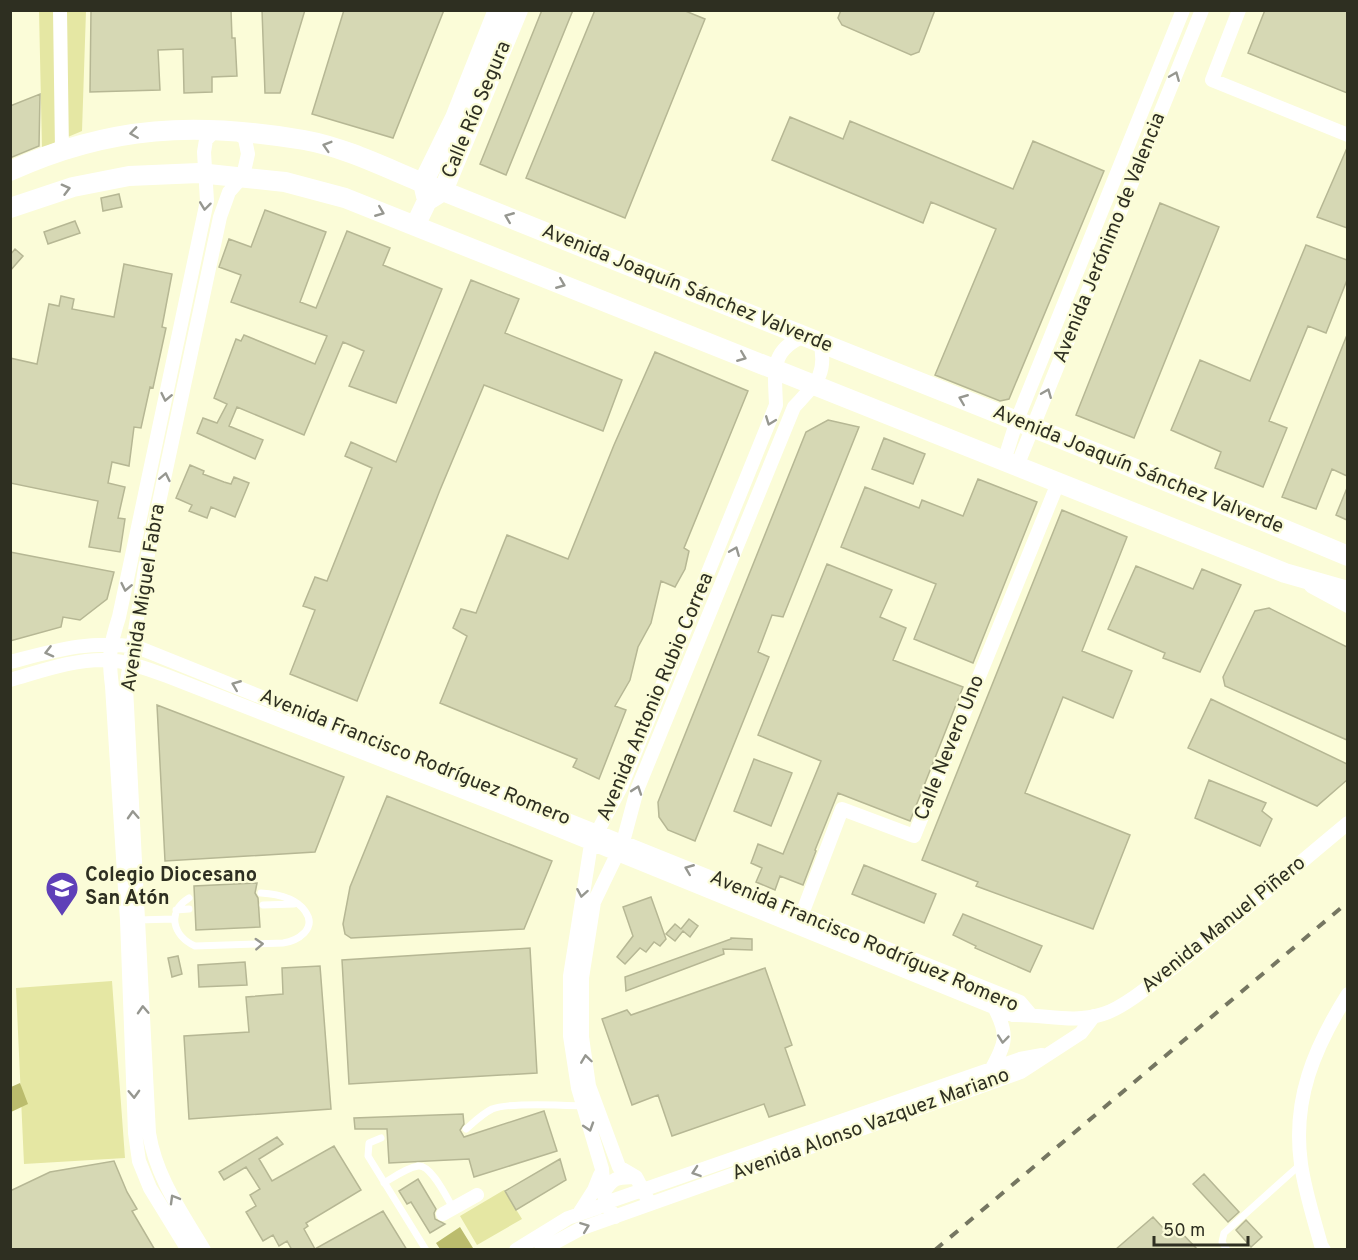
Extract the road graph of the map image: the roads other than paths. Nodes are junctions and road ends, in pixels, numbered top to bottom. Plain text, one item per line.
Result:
1 (60, 10) edge
2 (498, 10) edge
3 (518, 10) edge
4 (1183, 10) edge
5 (1202, 10) edge
6 (1239, 10) edge
7 (463, 122) junction
8 (215, 130) junction
9 (236, 131) junction
10 (1347, 135) edge
11 (62, 151) junction
12 (10, 171) edge
13 (206, 173) junction
14 (243, 176) junction
15 (431, 191) junction
16 (467, 200) junction
17 (10, 208) edge
18 (416, 226) junction
19 (812, 339) junction
20 (775, 370) junction
21 (814, 386) junction
22 (1025, 424) junction
23 (1011, 464) junction
24 (1058, 483) junction
25 (1347, 556) edge
26 (1285, 573) junction
27 (1347, 591) edge
28 (1347, 606) edge
29 (111, 643) junction
30 (132, 646) junction
31 (109, 660) junction
32 (10, 662) edge
33 (129, 664) junction
34 (10, 680) edge
35 (608, 813) junction
36 (628, 821) junction
37 (1347, 824) edge
38 (594, 838) junction
39 (620, 848) junction
40 (588, 860) junction
41 (609, 872) junction
42 (261, 893) dead end
43 (189, 898) dead end
44 (297, 903) junction
45 (263, 905) dead end
46 (189, 909) dead end
47 (176, 910) junction
48 (802, 914) junction
49 (173, 919) junction
50 (132, 920) junction
51 (581, 943) junction
52 (1347, 994) edge
53 (994, 1007) junction
54 (1031, 1015) junction
55 (1094, 1016) junction
56 (1049, 1054) junction
57 (991, 1070) junction
58 (585, 1102) junction
59 (466, 1129) dead end
60 (381, 1138) dead end
61 (618, 1164) junction
62 (1301, 1164) junction
63 (602, 1169) junction
64 (636, 1177) junction
65 (384, 1183) junction
66 (642, 1190) junction
67 (477, 1195) dead end
68 (602, 1201) junction
69 (650, 1204) junction
70 (448, 1211) joint
71 (580, 1212) junction
72 (615, 1217) junction
73 (1320, 1248) edge
74 (188, 1250) edge
75 (204, 1250) edge
76 (426, 1250) edge
77 (516, 1250) edge
78 (541, 1250) edge
79 (1227, 1250) edge

1 - 11 street
2 - 7 main road, Calle Río Segura
3 - 7 main road, Calle Río Segura
4 - 22 street, Avenida Jerónimo de Valencia
22 -> 5 street, Avenida Jerónimo de Valencia
6 - 10 street
7 - 15 main road, Calle Río Segura
7 - 16 main road
8 - 9 main road, Avenida Joaquín Sánchez Valverde
8 -> 11 main road, Avenida Joaquín Sánchez Valverde
8 - 13 street, Avenida Miguel Fabra
9 - 14 street, Avenida Miguel Fabra
15 -> 9 main road, Avenida Joaquín Sánchez Valverde
11 - 12 main road, Avenida Joaquín Sánchez Valverde
13 - 14 main road, Avenida Joaquín Sánchez Valverde
17 -> 13 main road, Avenida Joaquín Sánchez Valverde
13 -> 29 street, Avenida Miguel Fabra
14 -> 18 main road, Avenida Joaquín Sánchez Valverde
30 -> 14 street, Avenida Miguel Fabra
15 - 16 main road, Avenida Joaquín Sánchez Valverde
15 - 18 main road, Calle Río Segura
19 -> 16 main road, Avenida Joaquín Sánchez Valverde
18 -> 20 main road, Avenida Joaquín Sánchez Valverde
19 - 20 street, Avenida Antonio Rubio Correa
19 - 21 street, Avenida Antonio Rubio Correa
22 -> 19 main road, Avenida Joaquín Sánchez Valverde
20 - 21 main road, Avenida Joaquín Sánchez Valverde
20 -> 35 street, Avenida Antonio Rubio Correa
21 - 23 main road, Avenida Joaquín Sánchez Valverde
36 -> 21 street, Avenida Antonio Rubio Correa
22 - 23 street, Avenida Jerónimo de Valencia
22 - 25 main road, Avenida Joaquín Sánchez Valverde
23 - 24 main road, Avenida Joaquín Sánchez Valverde
24 - 26 main road, Avenida Joaquín Sánchez Valverde
24 - 48 street, Calle Nevero Uno
26 - 27 main road, Avenida Joaquín Sánchez Valverde
26 - 28 street, Avenida Joaquín Sánchez Valverde
29 - 30 street, Avenida Francisco Rodríguez Romero
29 - 31 street, Avenida Miguel Fabra
29 -> 32 street, Avenida Francisco Rodríguez Romero
30 - 33 street, Avenida Miguel Fabra
38 -> 30 street, Avenida Francisco Rodríguez Romero
31 - 33 street, Avenida Francisco Rodríguez Romero
31 - 34 street, Avenida Francisco Rodríguez Romero
31 - 50 street, Avenida Miguel Fabra
33 - 38 street, Avenida Francisco Rodríguez Romero
50 -> 33 street, Avenida Miguel Fabra
35 - 36 street
35 - 38 street, Avenida Antonio Rubio Correa
36 - 39 street, Avenida Antonio Rubio Correa
37 - 55 street, Avenida Manuel Piñero
38 - 39 street, Avenida Francisco Rodríguez Romero
38 - 40 street, Avenida Antonio Rubio Correa
39 - 41 street, Avenida Antonio Rubio Correa
48 -> 39 street, Avenida Francisco Rodríguez Romero
39 - 53 street, Avenida Francisco Rodríguez Romero
40 - 41 street
40 -> 51 street, Avenida Antonio Rubio Correa
41 - 51 street, Avenida Antonio Rubio Correa
42 - 44 lane
43 - 47 lane
44 - 45 lane
49 -> 44 lane
46 - 47 lane
47 - 49 lane
48 - 54 street, Avenida Francisco Rodríguez Romero
49 - 50 lane
50 -> 74 street, Avenida Miguel Fabra
75 -> 50 street, Avenida Miguel Fabra
51 - 58 street, Avenida Antonio Rubio Correa
52 - 62 street
53 - 54 street, Avenida Francisco Rodríguez Romero
53 -> 57 street, Avenida Alonso Vazquez Mariano
54 - 55 street, Avenida Manuel Piñero
55 - 56 street, Avenida Manuel Piñero
56 - 57 street, Avenida Alonso Vazquez Mariano
56 - 69 street, Avenida Alonso Vazquez Mariano
57 -> 66 street, Avenida Alonso Vazquez Mariano
58 - 59 lane
58 - 61 street, Avenida Antonio Rubio Correa
58 -> 63 street, Avenida Antonio Rubio Correa
60 - 65 lane
61 - 63 street
61 - 64 street
62 - 73 street
62 - 79 lane
63 - 68 street, Avenida Antonio Rubio Correa
63 - 71 street
64 - 66 street
64 - 68 street
65 - 70 lane
65 - 76 lane
66 - 68 street, Avenida Alonso Vazquez Mariano
66 - 69 street
67 - 70 street
68 - 71 street
68 - 72 street
69 - 72 street, Avenida Alonso Vazquez Mariano
71 - 77 street
78 -> 72 street, Avenida Alonso Vazquez Mariano

